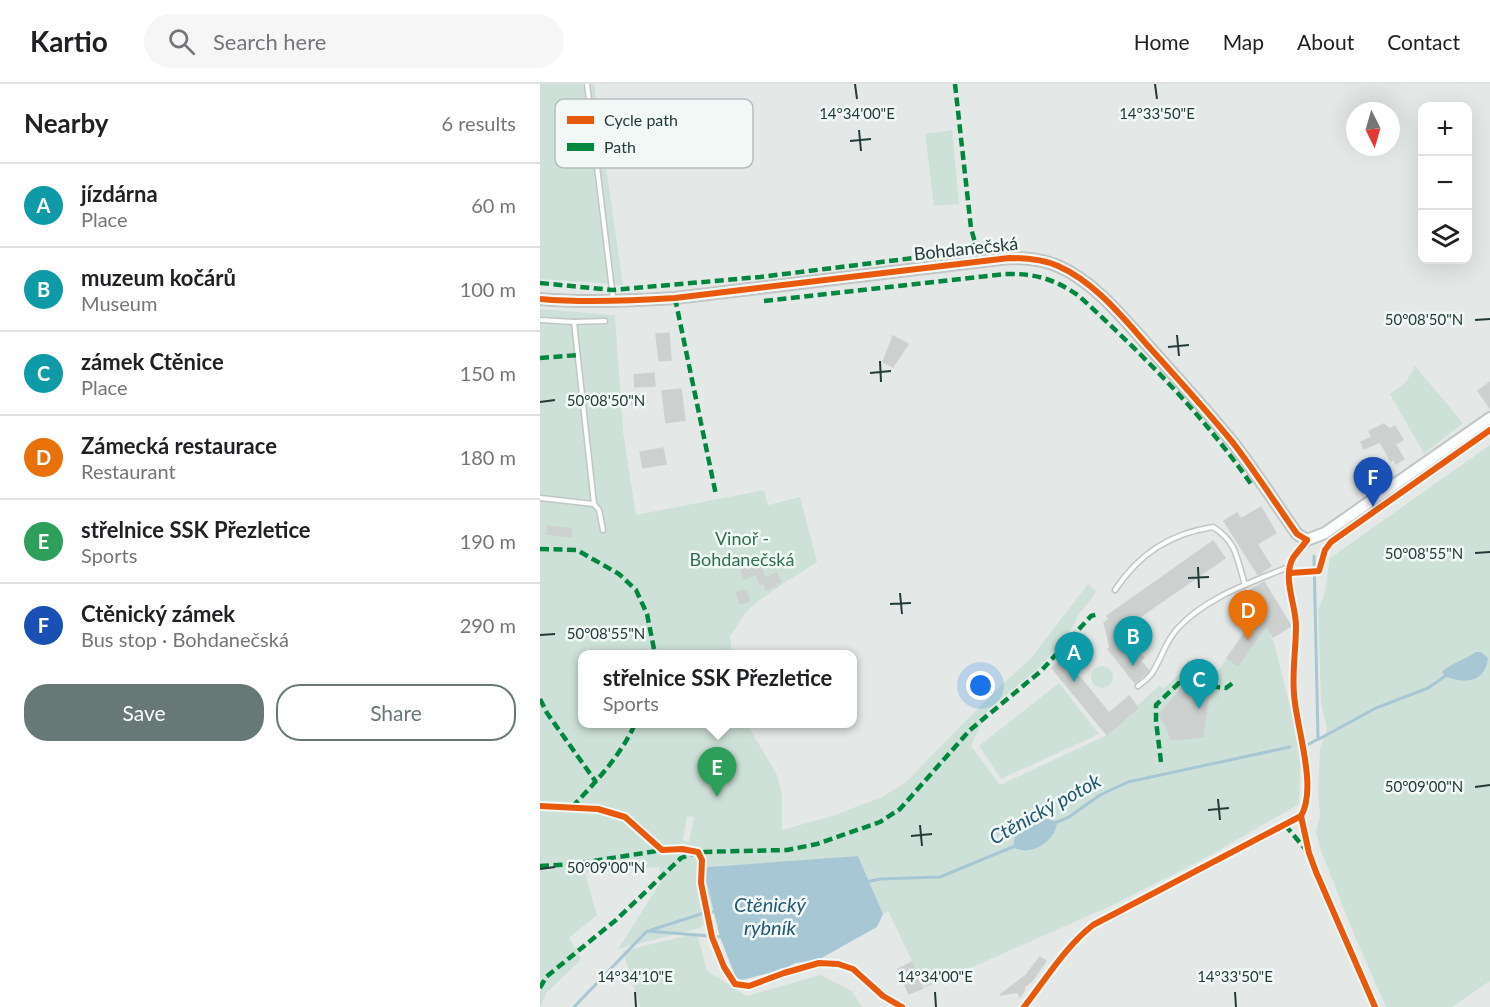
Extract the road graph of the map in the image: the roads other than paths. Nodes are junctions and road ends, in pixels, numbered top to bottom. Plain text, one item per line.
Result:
1 (587, 84) edge
2 (589, 99) edge
3 (597, 168) edge
4 (540, 299) edge
5 (613, 302) junction
6 (540, 320) edge
7 (605, 321) dead end
8 (574, 322) junction
9 (1490, 418) edge
10 (540, 498) edge
11 (594, 504) junction
12 (603, 530) dead end
13 (1307, 540) junction
14 (1291, 566) junction
15 (1245, 585) junction
16 (1115, 590) dead end
17 (1296, 626) dead end
18 (1138, 686) dead end

1 - 2 lane
3 - 5 lane
4 - 5 street, Bohdanečská
5 - 13 street, Bohdanečská
6 - 8 lane
7 - 8 lane
8 - 11 lane
9 - 13 street
10 - 11 lane
11 - 12 lane
13 - 14 lane
14 - 15 lane
14 - 17 lane
15 - 16 lane
15 - 18 lane

